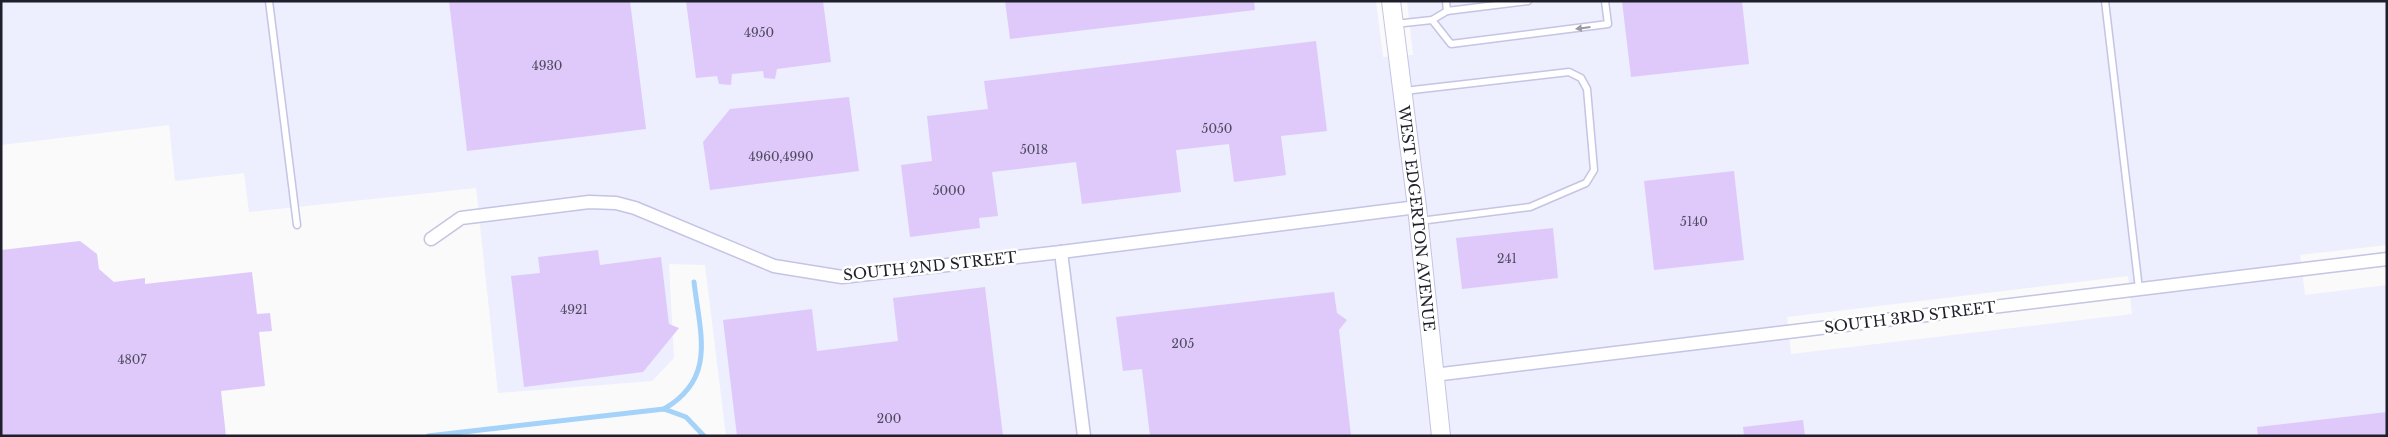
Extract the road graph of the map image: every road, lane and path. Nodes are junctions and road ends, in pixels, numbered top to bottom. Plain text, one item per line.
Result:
1 (269, 1) edge
2 (1391, 1) edge
3 (1446, 1) edge
4 (1528, 1) edge
5 (1606, 1) edge
6 (2105, 1) edge
7 (1447, 11) junction
8 (1432, 20) junction
9 (1394, 24) junction
10 (1402, 92) junction
11 (1418, 214) junction
12 (297, 225) dead end
13 (431, 239) dead end
14 (1061, 252) junction
15 (2387, 259) edge
16 (2140, 289) junction
17 (1434, 375) junction
18 (1084, 436) edge
19 (1441, 436) edge

1 - 12 lane
2 - 9 street, WEST EDGERTON AVENUE
3 - 7 lane
4 - 7 lane
5 -> 8 lane
6 - 16 lane
7 - 8 lane
8 - 9 lane
9 - 10 street, WEST EDGERTON AVENUE
10 - 11 street, WEST EDGERTON AVENUE
10 - 11 lane
11 - 14 street, SOUTH 2ND STREET
11 - 17 street, WEST EDGERTON AVENUE
13 - 14 street, SOUTH 2ND STREET
14 - 18 street
15 - 16 street, SOUTH 3RD STREET
16 - 17 street, SOUTH 3RD STREET
17 - 19 street, WEST EDGERTON AVENUE

